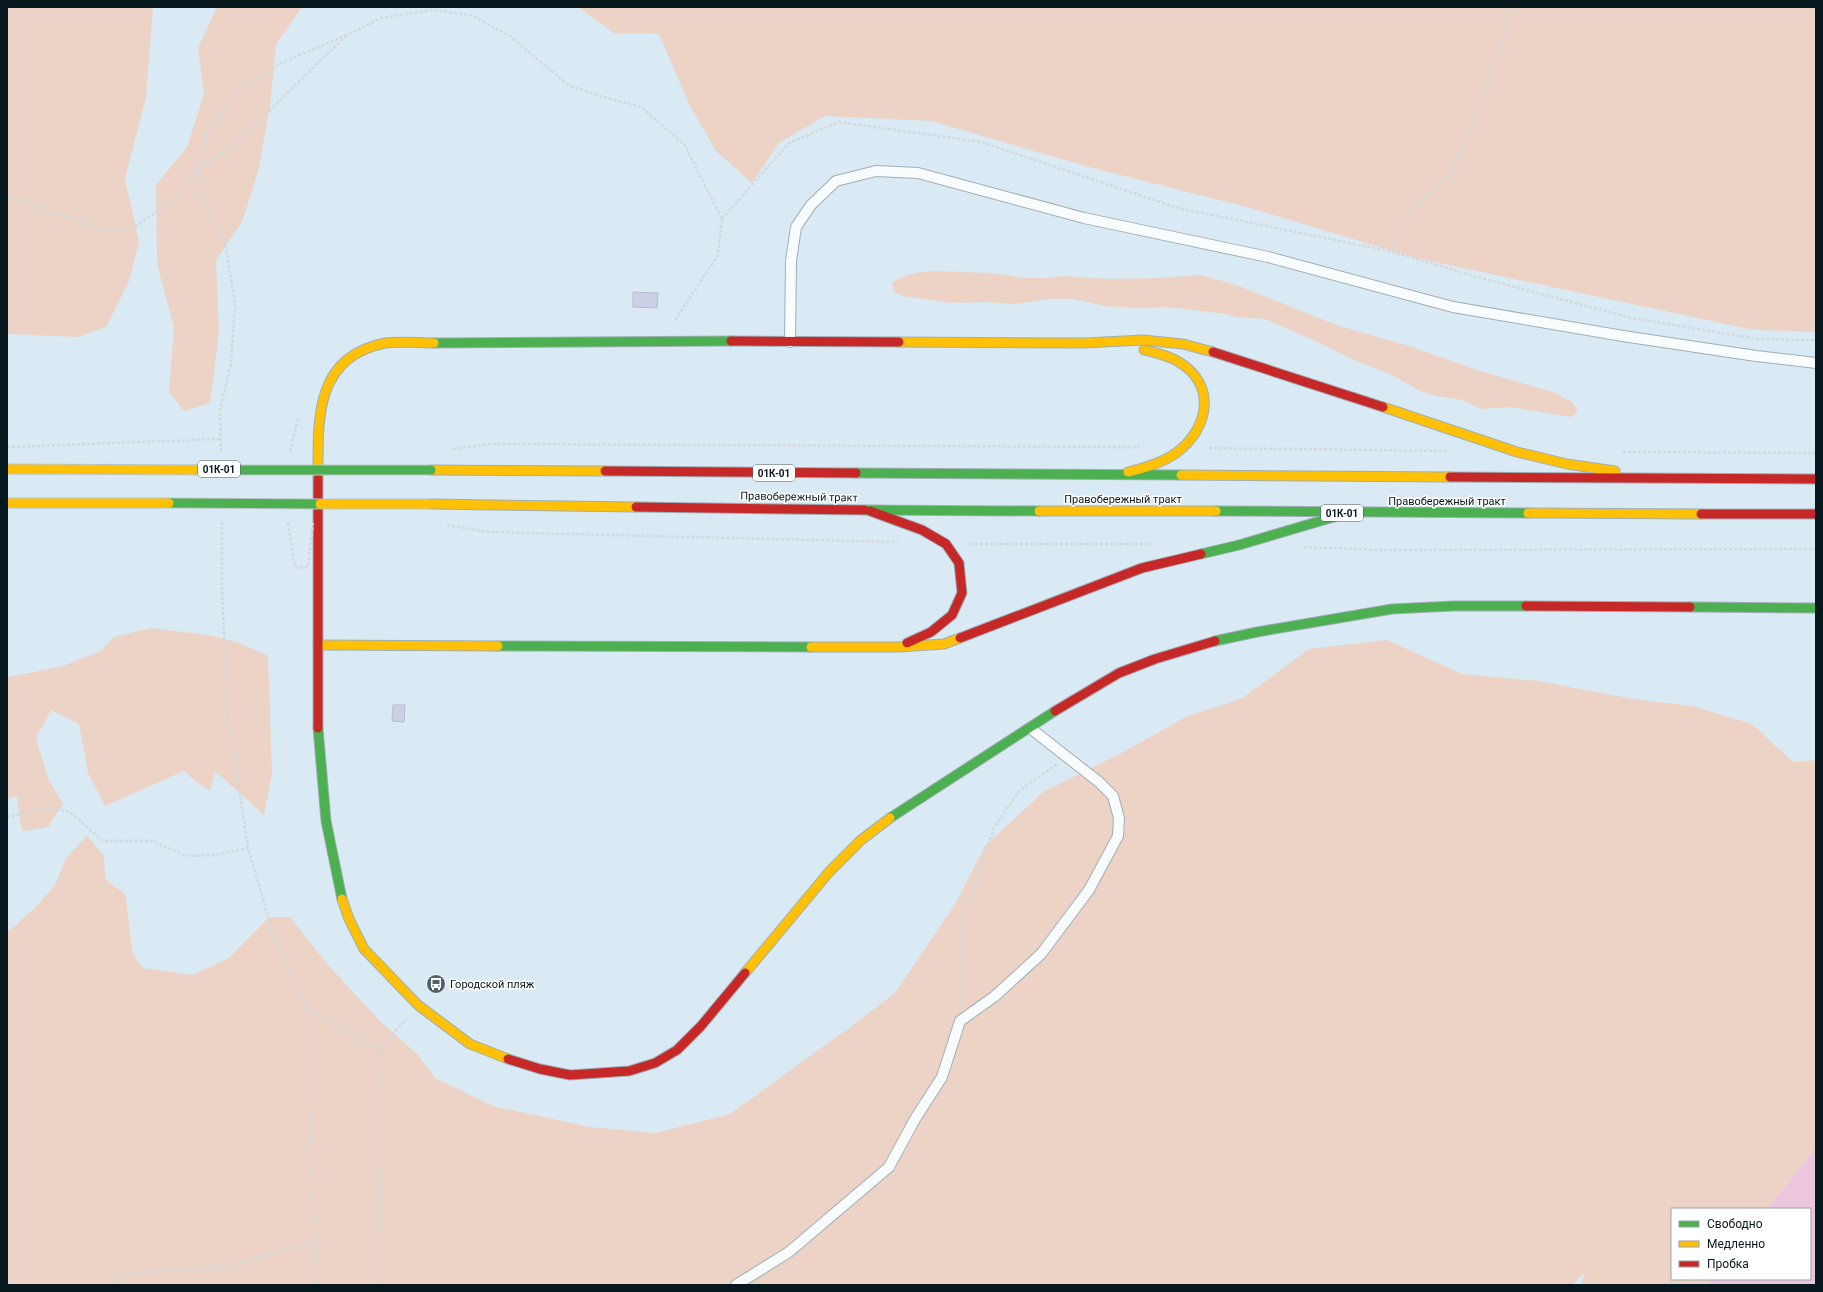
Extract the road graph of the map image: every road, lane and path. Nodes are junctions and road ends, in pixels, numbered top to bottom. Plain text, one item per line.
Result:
1 (1513, 7) edge
2 (347, 35) junction
3 (198, 168) junction
4 (7, 195) edge
5 (722, 219) junction
6 (1389, 250) junction
7 (1816, 340) edge
8 (661, 341) junction
9 (790, 342) junction
10 (1085, 343) junction
11 (1816, 363) edge
12 (299, 414) dead end
13 (221, 439) junction
14 (7, 447) edge
15 (1143, 447) dead end
16 (1207, 448) dead end
17 (446, 450) dead end
18 (1453, 451) dead end
19 (1619, 452) dead end
20 (222, 453) dead end
21 (1816, 453) edge
22 (288, 457) dead end
23 (7, 469) edge
24 (1117, 475) junction
25 (1657, 478) junction
26 (1816, 479) edge
27 (7, 502) edge
28 (868, 510) junction
29 (1349, 513) junction
30 (1816, 514) edge
31 (287, 517) dead end
32 (222, 520) dead end
33 (313, 522) dead end
34 (445, 525) dead end
35 (899, 542) dead end
36 (946, 544) junction
37 (1152, 544) dead end
38 (1301, 547) dead end
39 (1816, 549) edge
40 (1816, 608) edge
41 (318, 645) junction
42 (898, 647) junction
43 (1030, 728) junction
44 (1067, 757) junction
45 (7, 817) edge
46 (248, 848) junction
47 (305, 1007) junction
48 (408, 1016) dead end
49 (960, 1021) junction
50 (379, 1050) junction
51 (316, 1243) junction
52 (7, 1281) edge
53 (12, 1285) edge
54 (108, 1285) edge
55 (314, 1285) edge
56 (378, 1285) edge
57 (736, 1285) edge

1 - 6 path
2 - 3 path
2 - 3 path
2 - 5 path
3 - 4 path
3 - 13 path
5 - 6 path
5 - 8 path
6 - 7 path
8 - 9 main road
8 - 41 main road
9 - 10 main road
9 - 11 lane
10 - 24 main road
10 - 25 main road
12 - 22 path
13 - 14 path
13 - 20 path
15 - 17 path
16 - 18 path
19 - 21 path
23 - 24 main road, 01К-01, bridge
24 - 25 main road, 01К-01
25 - 26 main road, 01К-01
27 - 28 main road, Правобережный тракт / 01К-01, bridge
28 - 29 main road, Правобережный тракт / 01К-01
28 - 36 main road
29 - 30 main road, Правобережный тракт / 01К-01
29 - 42 main road
31 - 33 path, bridge
32 - 46 path
34 - 35 path
36 - 37 path
36 - 42 main road
38 - 39 path
40 - 43 main road
41 - 42 main road
41 - 43 main road
43 - 44 lane
44 - 49 path
44 - 49 lane
45 - 46 path
46 - 47 path
47 - 50 path
47 - 51 path
48 - 50 path
49 - 57 lane
50 - 56 path
51 - 54 path
51 - 55 path
52 - 53 path

